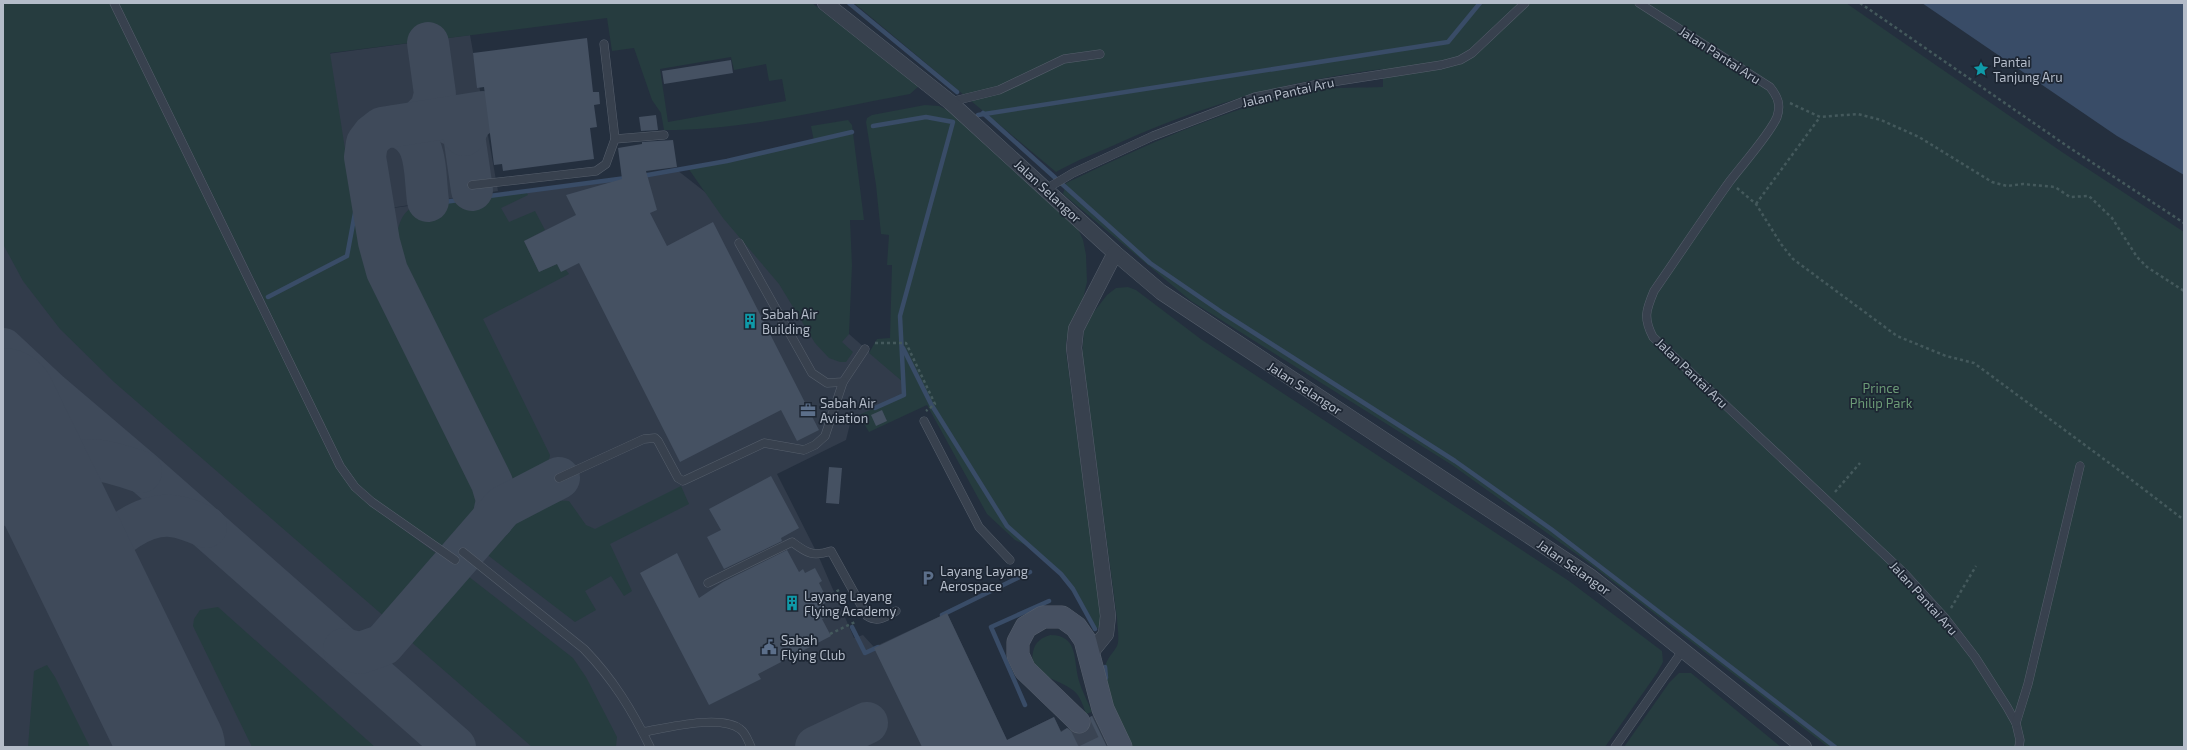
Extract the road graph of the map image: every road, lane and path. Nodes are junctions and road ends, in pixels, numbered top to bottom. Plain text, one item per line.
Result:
1 (114, 3) edge
2 (825, 3) edge
3 (1525, 3) edge
4 (1639, 3) edge
5 (1860, 3) edge
6 (604, 44) dead end
7 (1100, 54) dead end
8 (1778, 97) junction
9 (950, 102) junction
10 (1820, 117) junction
11 (664, 135) dead end
12 (615, 139) junction
13 (1729, 182) junction
14 (472, 185) dead end
15 (1046, 189) junction
16 (1756, 204) junction
17 (2184, 223) edge
18 (740, 243) dead end
19 (1115, 253) junction
20 (2184, 291) edge
21 (873, 343) dead end
22 (865, 349) dead end
23 (843, 382) junction
24 (930, 407) dead end
25 (924, 421) dead end
26 (1860, 463) dead end
27 (2080, 466) dead end
28 (558, 478) dead end
29 (1828, 500) junction
30 (2184, 520) edge
31 (463, 552) dead end
32 (455, 560) dead end
33 (1010, 560) dead end
34 (1976, 566) dead end
35 (708, 583) dead end
36 (849, 585) junction
37 (826, 597) dead end
38 (896, 611) dead end
39 (867, 616) junction
40 (1945, 618) junction
41 (830, 634) dead end
42 (1683, 650) junction
43 (1089, 655) junction
44 (1079, 722) tunnel mouth
45 (2016, 723) junction
46 (643, 732) junction
47 (650, 747) edge
48 (751, 747) edge
49 (1121, 747) edge
50 (1615, 747) edge
51 (1804, 747) edge
52 (2019, 747) edge

1 - 32 lane
2 - 9 street, Jalan Selangor
3 - 15 lane, Jalan Pantai Aru
4 - 8 lane, Jalan Pantai Aru
5 - 17 path
6 - 12 lane
7 - 9 lane
8 - 10 path
8 - 13 lane, Jalan Pantai Aru
9 - 15 street, Jalan Selangor
10 - 16 path
10 - 20 path
11 - 12 lane
12 - 14 lane
13 - 16 path
13 - 29 lane, Jalan Pantai Aru
15 - 19 street, Jalan Selangor
16 - 30 path
18 - 23 lane
19 - 42 street, Jalan Selangor
19 - 43 street
21 - 24 path
22 - 23 lane
23 - 28 lane
25 - 33 lane
26 - 29 path
27 - 45 lane
29 - 40 lane, Jalan Pantai Aru
31 - 46 lane
34 - 40 path
35 - 36 lane
36 - 37 path
36 - 39 lane
38 - 39 lane
39 - 41 path
40 - 45 lane, Jalan Pantai Aru
42 - 50 lane
42 - 51 street, Jalan Selangor
43 - 44 main road
43 - 49 main road
45 - 52 lane, Jalan Pantai Aru
46 - 47 lane
46 - 48 lane

